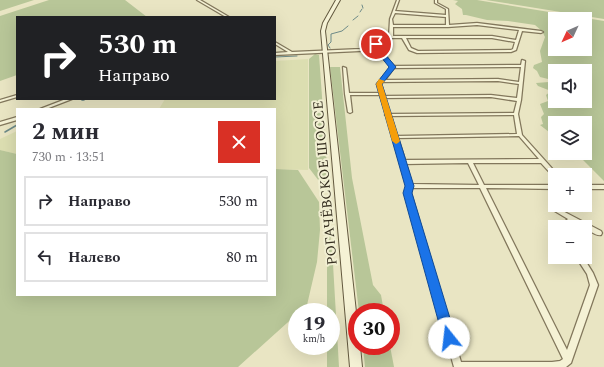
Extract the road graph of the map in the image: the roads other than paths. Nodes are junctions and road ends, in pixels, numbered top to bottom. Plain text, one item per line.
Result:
1 (198, 0) edge
2 (338, 0) edge
3 (398, 0) edge
4 (436, 0) edge
5 (394, 12) junction
6 (226, 16) edge
7 (447, 16) junction
8 (392, 26) junction
9 (448, 26) junction
10 (521, 30) junction
11 (541, 32) dead end
12 (391, 37) junction
13 (404, 38) junction
14 (517, 41) junction
15 (276, 44) edge
16 (372, 48) junction
17 (325, 52) junction
18 (292, 53) junction
19 (276, 54) edge
20 (393, 67) junction
21 (344, 68) dead end
22 (381, 81) junction
23 (521, 83) junction
24 (347, 94) junction
25 (382, 95) junction
26 (16, 96) edge
27 (67, 100) edge
28 (519, 100) junction
29 (0, 101) edge
30 (45, 108) edge
31 (350, 112) dead end
32 (516, 114) junction
33 (387, 115) junction
34 (16, 118) edge
35 (0, 124) edge
36 (520, 135) junction
37 (394, 137) junction
38 (543, 161) junction
39 (402, 162) junction
40 (470, 162) junction
41 (549, 168) edge
42 (410, 186) junction
43 (482, 187) junction
44 (548, 187) edge
45 (592, 187) edge
46 (604, 187) edge
47 (561, 212) edge
48 (572, 218) joint
49 (599, 233) dead end
50 (584, 264) edge
51 (568, 360) junction
52 (356, 367) edge
53 (458, 367) edge

1 - 6 street
2 - 17 main road, РОГАЧЁВСКОЕ ШОССЕ
3 - 5 street
4 - 7 street
5 - 7 street
5 - 8 street
7 - 9 street
8 - 9 street
8 - 12 street
9 - 10 street
10 - 11 street
10 - 14 street
12 - 13 street
12 - 16 street
13 - 14 street
13 - 14 street
15 - 18 street
16 - 17 street
16 - 20 street
17 - 18 street
17 - 52 main road, РОГАЧЁВСКОЕ ШОССЕ
18 - 19 street
20 - 22 street
20 - 23 street
21 - 24 street
22 - 23 street
22 - 25 street
23 - 28 street
24 - 25 street
24 - 31 street
25 - 28 street
25 - 33 street
26 - 29 street
27 - 30 street
28 - 32 street
32 - 33 street
32 - 36 street
33 - 37 street
34 - 35 street
36 - 37 street
36 - 38 street
37 - 39 street
38 - 40 street
38 - 41 street
39 - 40 street
39 - 42 street
40 - 43 street
42 - 43 street
42 - 53 street
43 - 44 street
43 - 51 street
45 - 46 street
47 - 48 street
48 - 49 street
50 - 51 street
51 - 53 street

